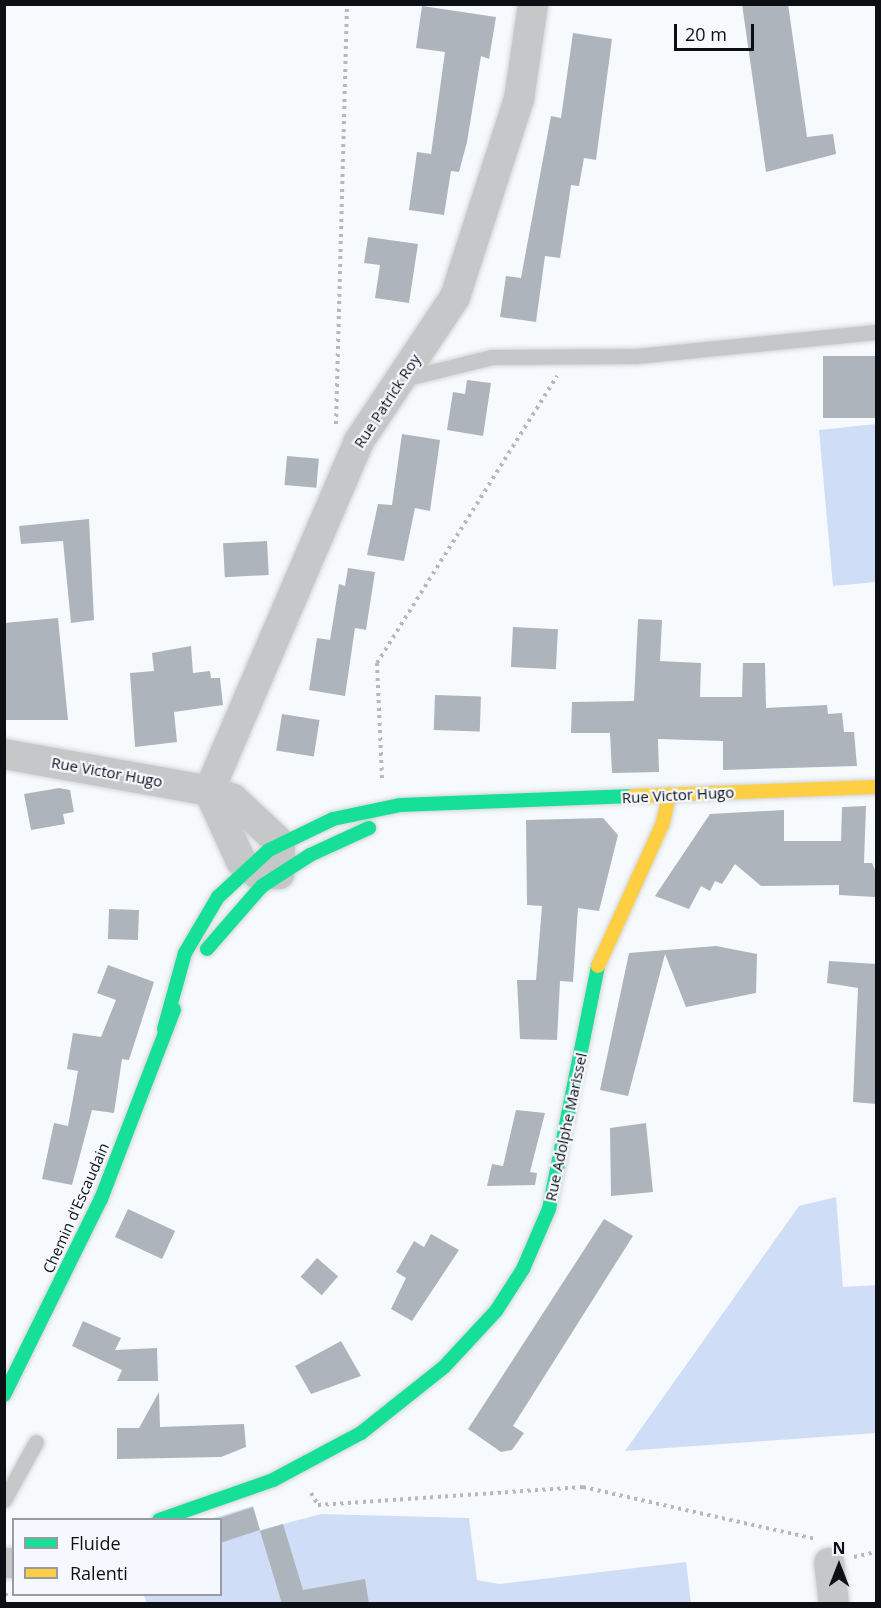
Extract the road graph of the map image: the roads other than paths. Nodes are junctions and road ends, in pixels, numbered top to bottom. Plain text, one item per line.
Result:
1 (533, 4) edge
2 (876, 332) edge
3 (400, 380) junction
4 (4, 754) edge
5 (876, 787) edge
6 (209, 791) junction
7 (669, 795) junction
8 (480, 805) junction
9 (267, 860) junction
10 (164, 1029) junction
11 (4, 1395) edge
12 (36, 1442) dead end
13 (4, 1500) edge
14 (164, 1518) edge
15 (829, 1563) road end
16 (834, 1604) edge

1 - 3 street, Rue Patrick Roy
2 - 3 lane
3 - 6 street, Rue Patrick Roy
4 - 6 street, Rue Victor Hugo
5 - 7 street, Rue Victor Hugo
6 - 9 street
6 - 9 street, Rue Victor Hugo
7 - 8 street, Rue Victor Hugo
7 - 14 street, Rue Adolphe Marissel
8 - 9 street, Rue Victor Hugo
8 - 9 street, Rue Victor Hugo
9 - 10 street, Chemin d'Escaudain
9 - 10 street, Chemin d'Escaudain
10 - 11 street, Chemin d'Escaudain
12 - 13 lane
15 - 16 street

